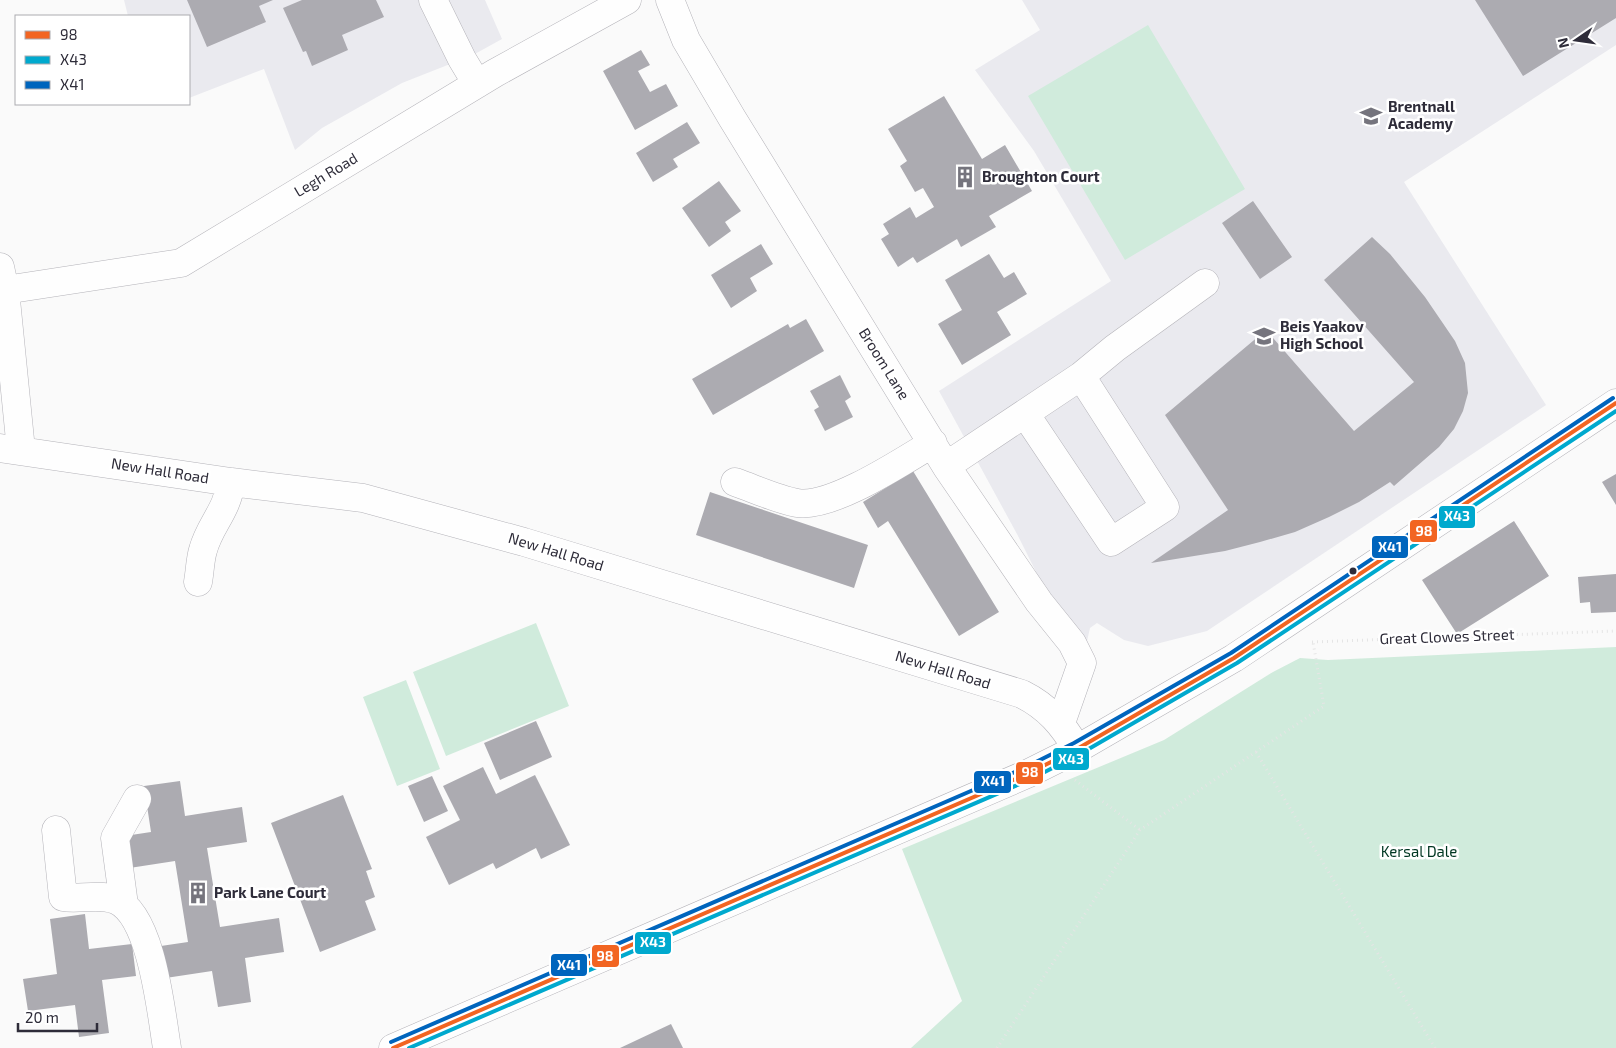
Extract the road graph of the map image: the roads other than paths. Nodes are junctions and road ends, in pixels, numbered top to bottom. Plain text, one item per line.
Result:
1 (433, 0) edge
2 (627, 0) edge
3 (670, 0) edge
4 (477, 84) junction
5 (2, 278) edge
6 (1205, 283) dead end
7 (1081, 376) junction
8 (1616, 404) edge
9 (1026, 414) junction
10 (10, 449) edge
11 (939, 454) junction
12 (231, 482) junction
13 (735, 482) dead end
14 (198, 582) dead end
15 (1061, 723) junction
16 (1066, 755) junction
17 (137, 798) dead end
18 (56, 830) dead end
19 (124, 905) junction
20 (167, 1048) edge
21 (393, 1048) edge

1 - 4 main road
2 - 4 main road, Legh Road
3 - 11 main road, Broom Lane
4 - 5 main road, Legh Road
5 - 10 main road
6 - 7 main road
7 - 9 main road
7 - 9 main road
8 - 16 main road
9 - 11 main road
10 - 12 main road, New Hall Road
11 - 13 main road
11 - 15 main road, Broom Lane
12 - 14 main road
12 - 15 main road, New Hall Road
15 - 16 main road, New Hall Road
16 - 21 main road
17 - 19 main road
18 - 19 main road
19 - 20 main road

